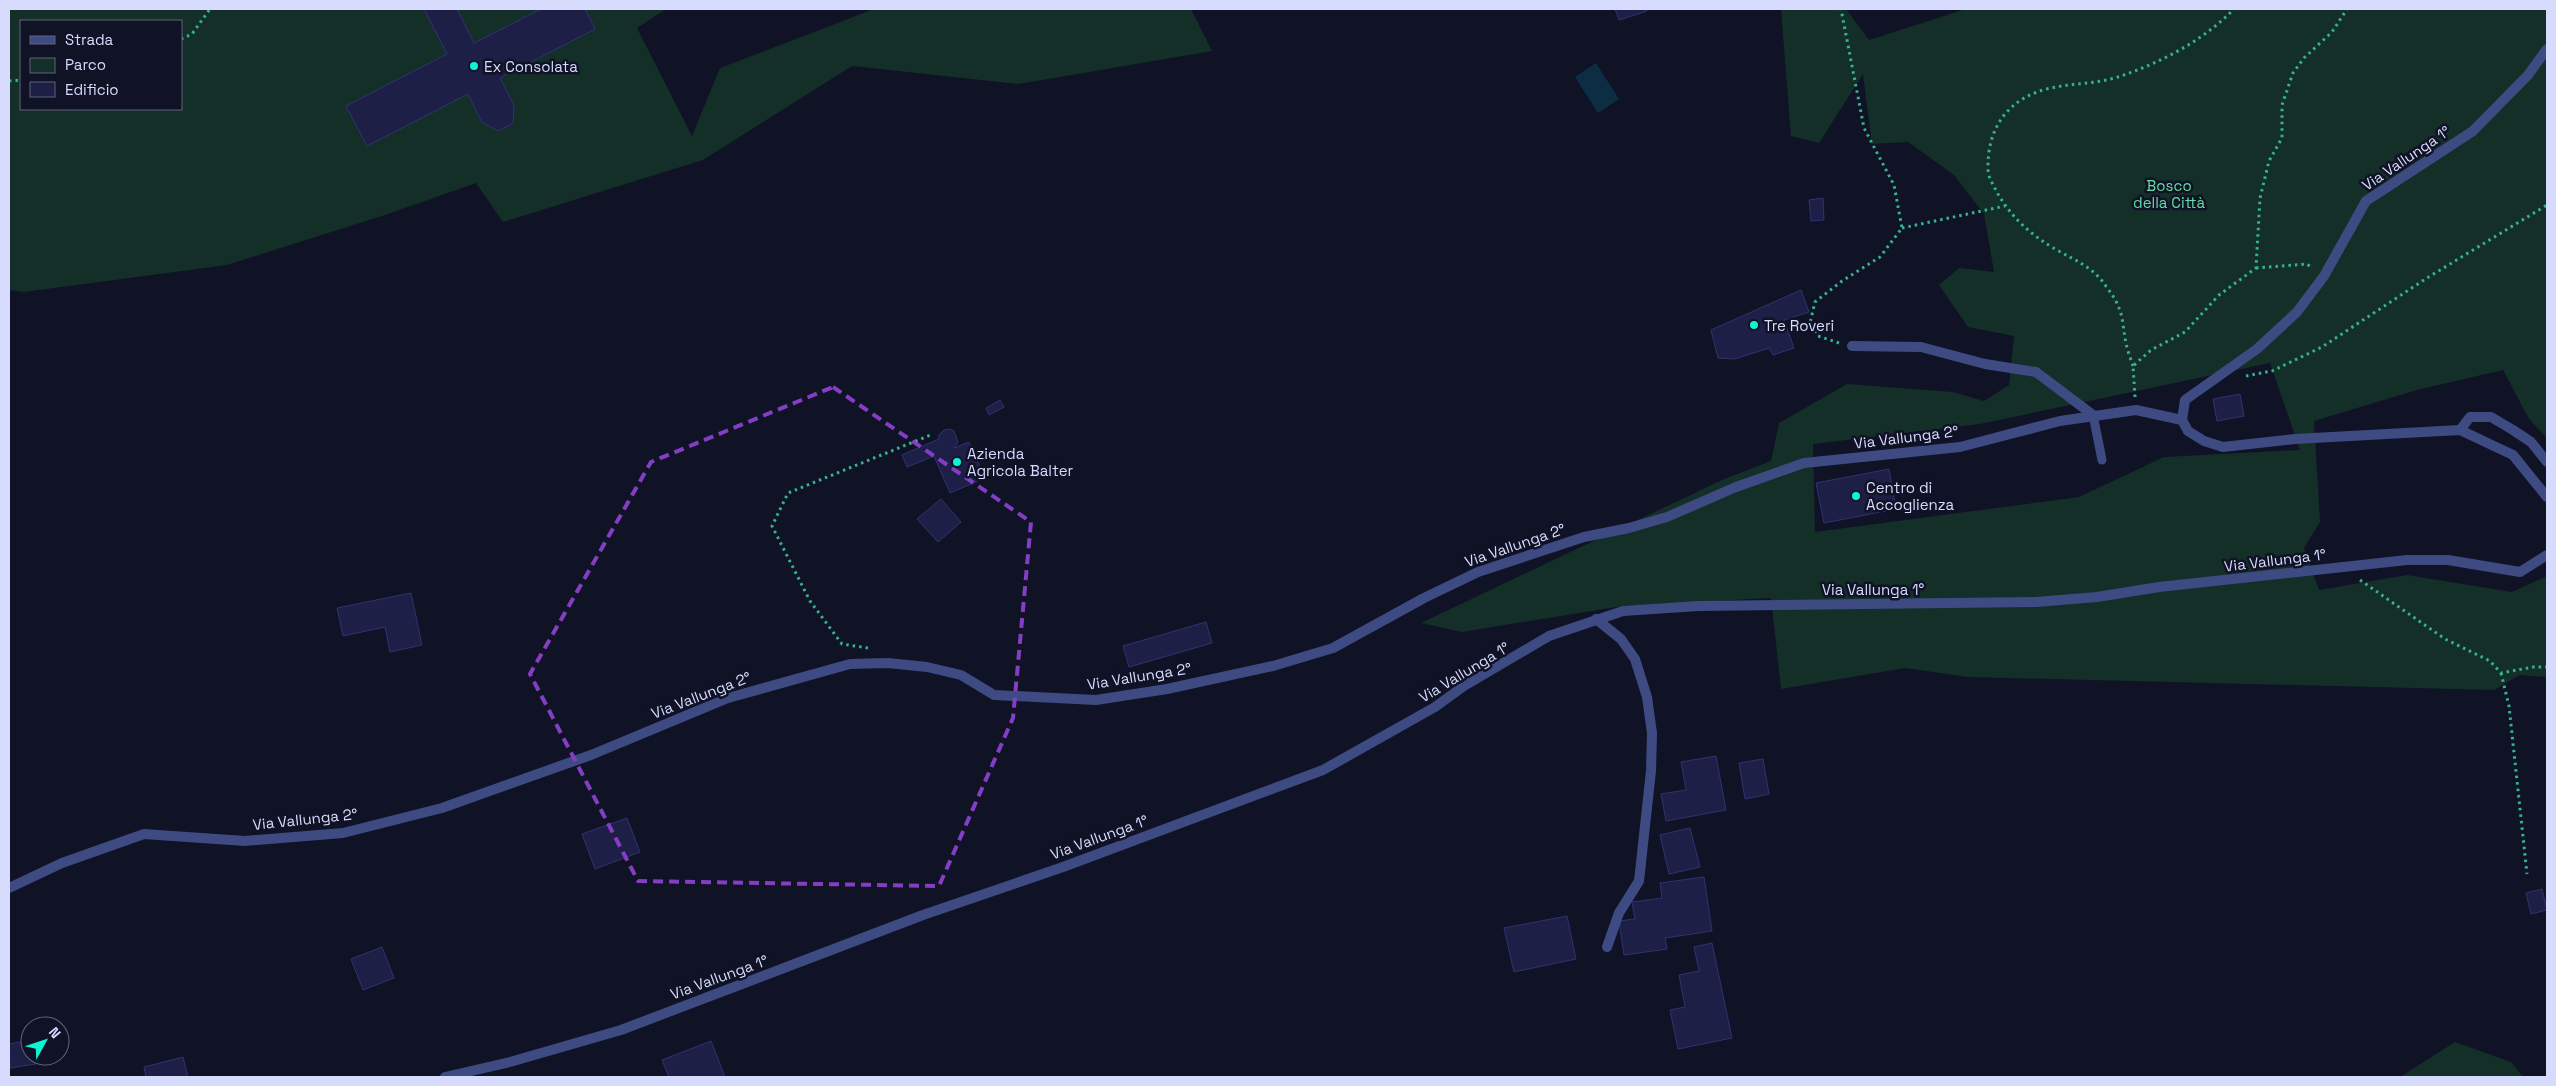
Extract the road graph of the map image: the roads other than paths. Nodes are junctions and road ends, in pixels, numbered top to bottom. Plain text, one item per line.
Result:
1 (2547, 49) edge
2 (1852, 346) road end
3 (2093, 415) junction
4 (2182, 420) junction
5 (2460, 430) junction
6 (2102, 460) dead end
7 (2547, 462) edge
8 (2547, 497) edge
9 (2547, 555) edge
10 (1596, 619) junction
11 (9, 888) edge
12 (1606, 946) dead end
13 (445, 1077) edge

1 - 4 street, Via Vallunga 1°
2 - 3 street
3 - 4 street, Via Vallunga 2°
3 - 6 lane
3 - 11 street, Via Vallunga 2°
4 - 5 street
5 - 7 street
5 - 8 street
9 - 10 street, Via Vallunga 1°
10 - 12 street
10 - 13 street, Via Vallunga 1°

